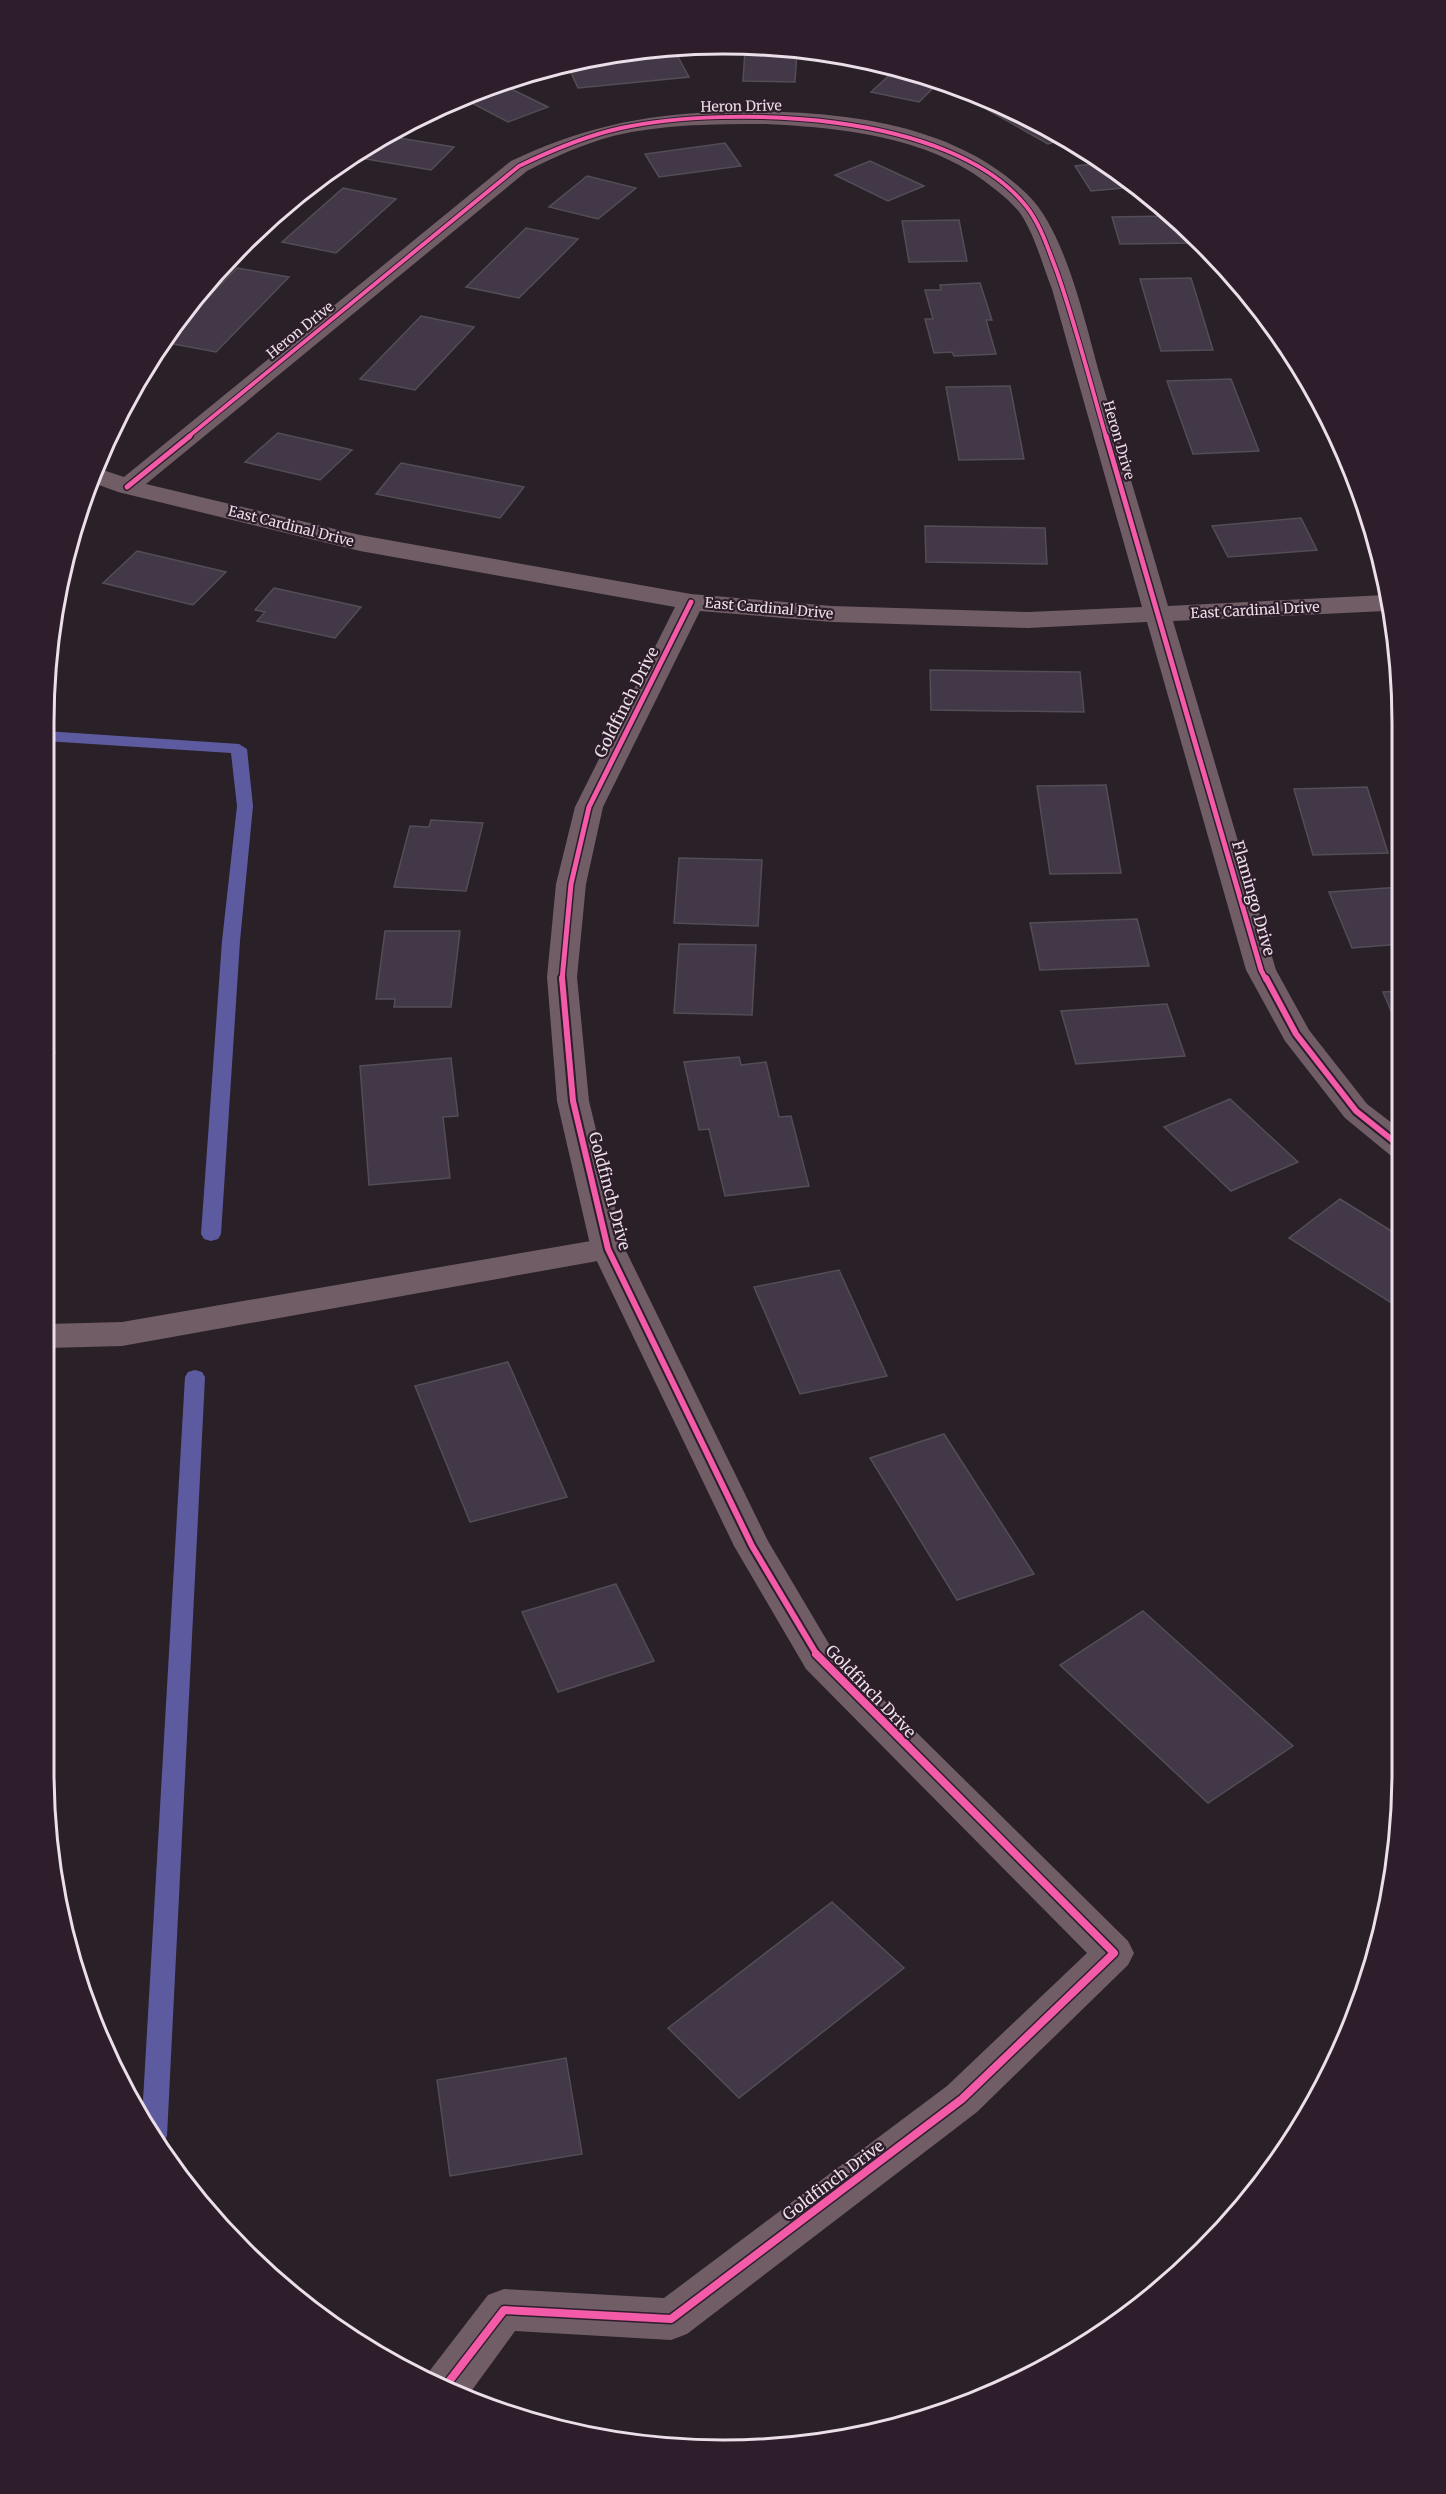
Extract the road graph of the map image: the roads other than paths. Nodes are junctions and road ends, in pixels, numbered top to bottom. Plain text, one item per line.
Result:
1 (101, 478) edge
2 (128, 487) junction
3 (691, 602) junction
4 (1381, 603) edge
5 (1157, 615) junction
6 (1392, 1140) edge
7 (608, 1249) junction
8 (54, 1336) edge
9 (449, 2381) edge

1 - 2 street, East Cardinal Drive
2 - 3 street, East Cardinal Drive
2 - 5 street, Heron Drive
3 - 5 street, East Cardinal Drive
3 - 7 street, Goldfinch Drive
4 - 5 street, East Cardinal Drive
5 - 6 street, Flamingo Drive
7 - 8 street
7 - 9 street, Goldfinch Drive

